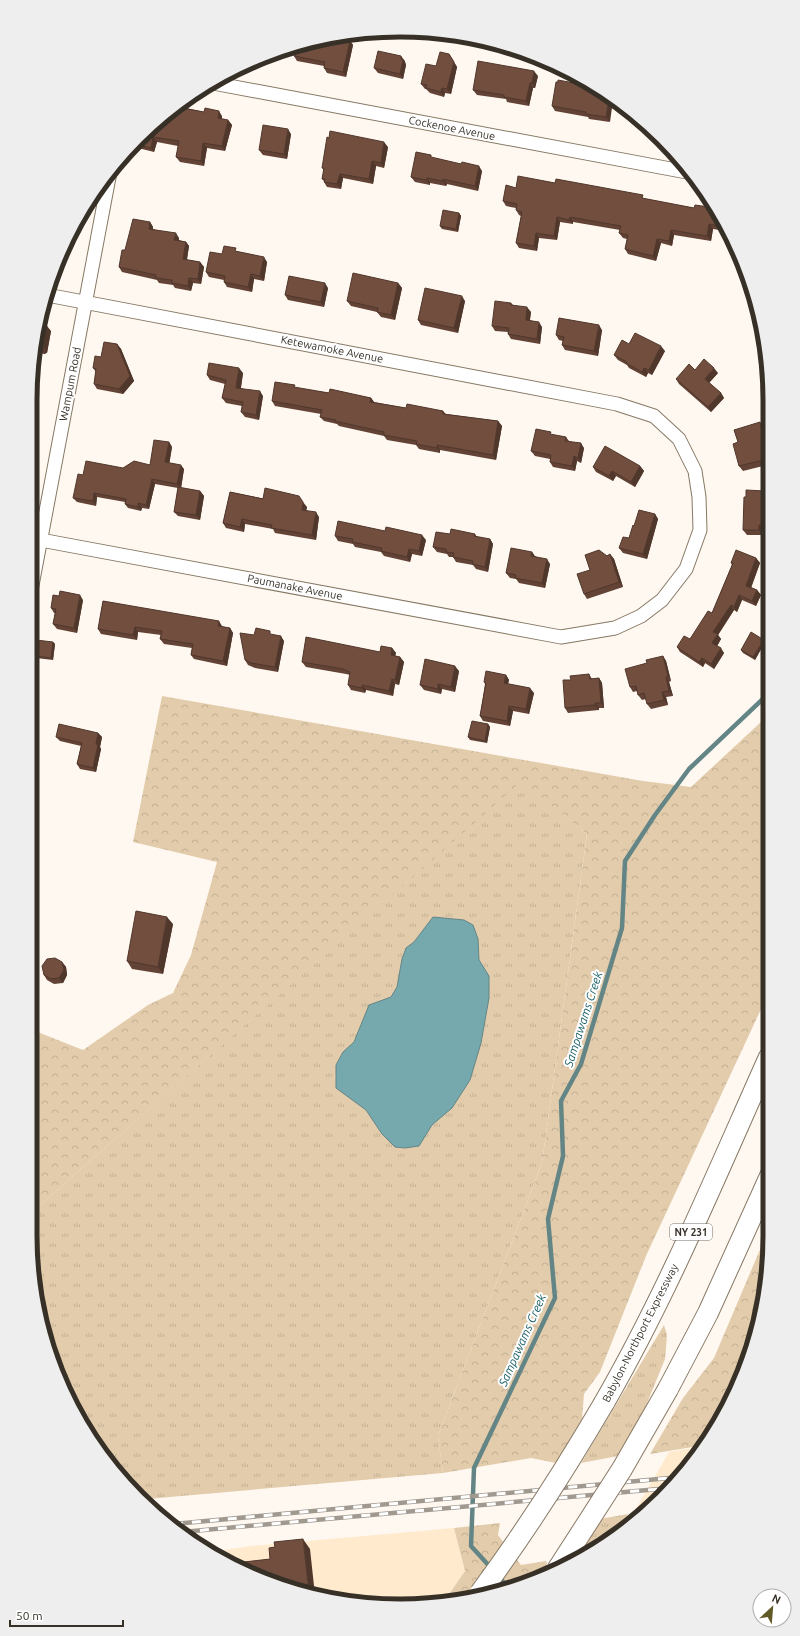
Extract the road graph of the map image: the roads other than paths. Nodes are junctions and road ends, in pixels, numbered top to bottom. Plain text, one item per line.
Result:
1 (223, 84) edge
2 (681, 171) edge
3 (107, 185) edge
4 (52, 296) edge
5 (85, 302) junction
6 (37, 529) edge
7 (37, 538) edge
8 (561, 637) joint
9 (763, 1070) edge
10 (763, 1191) edge
11 (563, 1561) edge
12 (482, 1590) edge

1 - 2 street, Cockenoe Avenue
3 - 5 street, Wampum Road
4 - 5 street, Ketewamoke Avenue
5 - 6 street, Wampum Road
5 - 8 street, Ketewamoke Avenue
7 - 8 street, Paumanake Avenue
9 - 12 main road, Babylon-Northport Expressway / NY 231, bridge
10 - 11 main road, bridge

